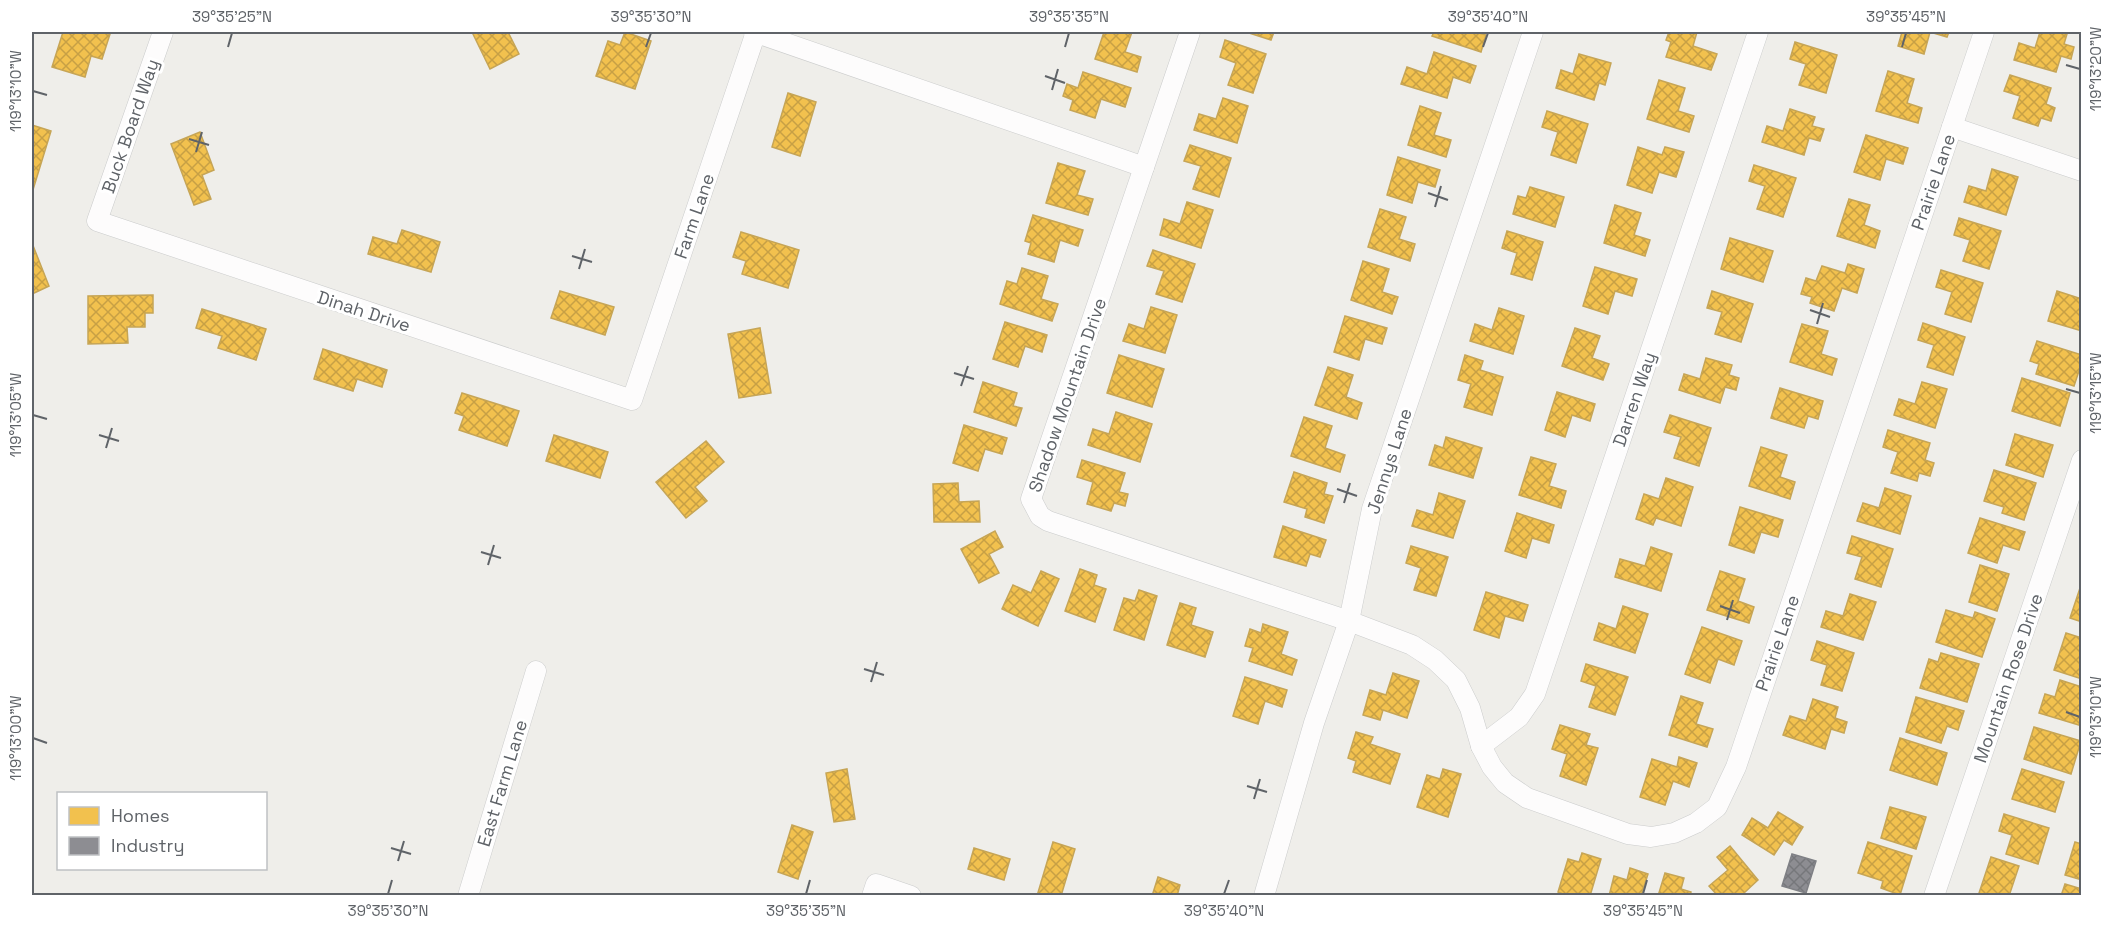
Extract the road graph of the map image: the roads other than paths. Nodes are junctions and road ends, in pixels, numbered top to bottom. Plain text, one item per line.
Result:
1 (163, 32) edge
2 (755, 32) edge
3 (1190, 32) edge
4 (1533, 32) edge
5 (1758, 32) edge
6 (1984, 32) edge
7 (1952, 127) junction
8 (1144, 167) junction
9 (2082, 171) edge
10 (97, 221) joint
11 (632, 400) joint
12 (2082, 460) edge
13 (1349, 621) junction
14 (536, 671) dead end
15 (1481, 746) junction
16 (874, 890) edge
17 (468, 896) edge
18 (911, 896) edge
19 (1264, 896) edge
20 (1934, 896) edge

1 - 10 street, Buck Board Way
2 - 8 street
2 - 11 street, Farm Lane
3 - 8 street, Shadow Mountain Drive
4 - 13 street, Jennys Lane
5 - 15 street, Darren Way
6 - 7 street, Prairie Lane
7 - 9 street
7 - 15 street, Prairie Lane
8 - 13 street, Shadow Mountain Drive
10 - 11 street, Dinah Drive
12 - 20 street, Mountain Rose Drive
13 - 15 street, Prairie Lane
13 - 19 street, Jennys Lane
14 - 17 street, East Farm Lane
16 - 18 street

